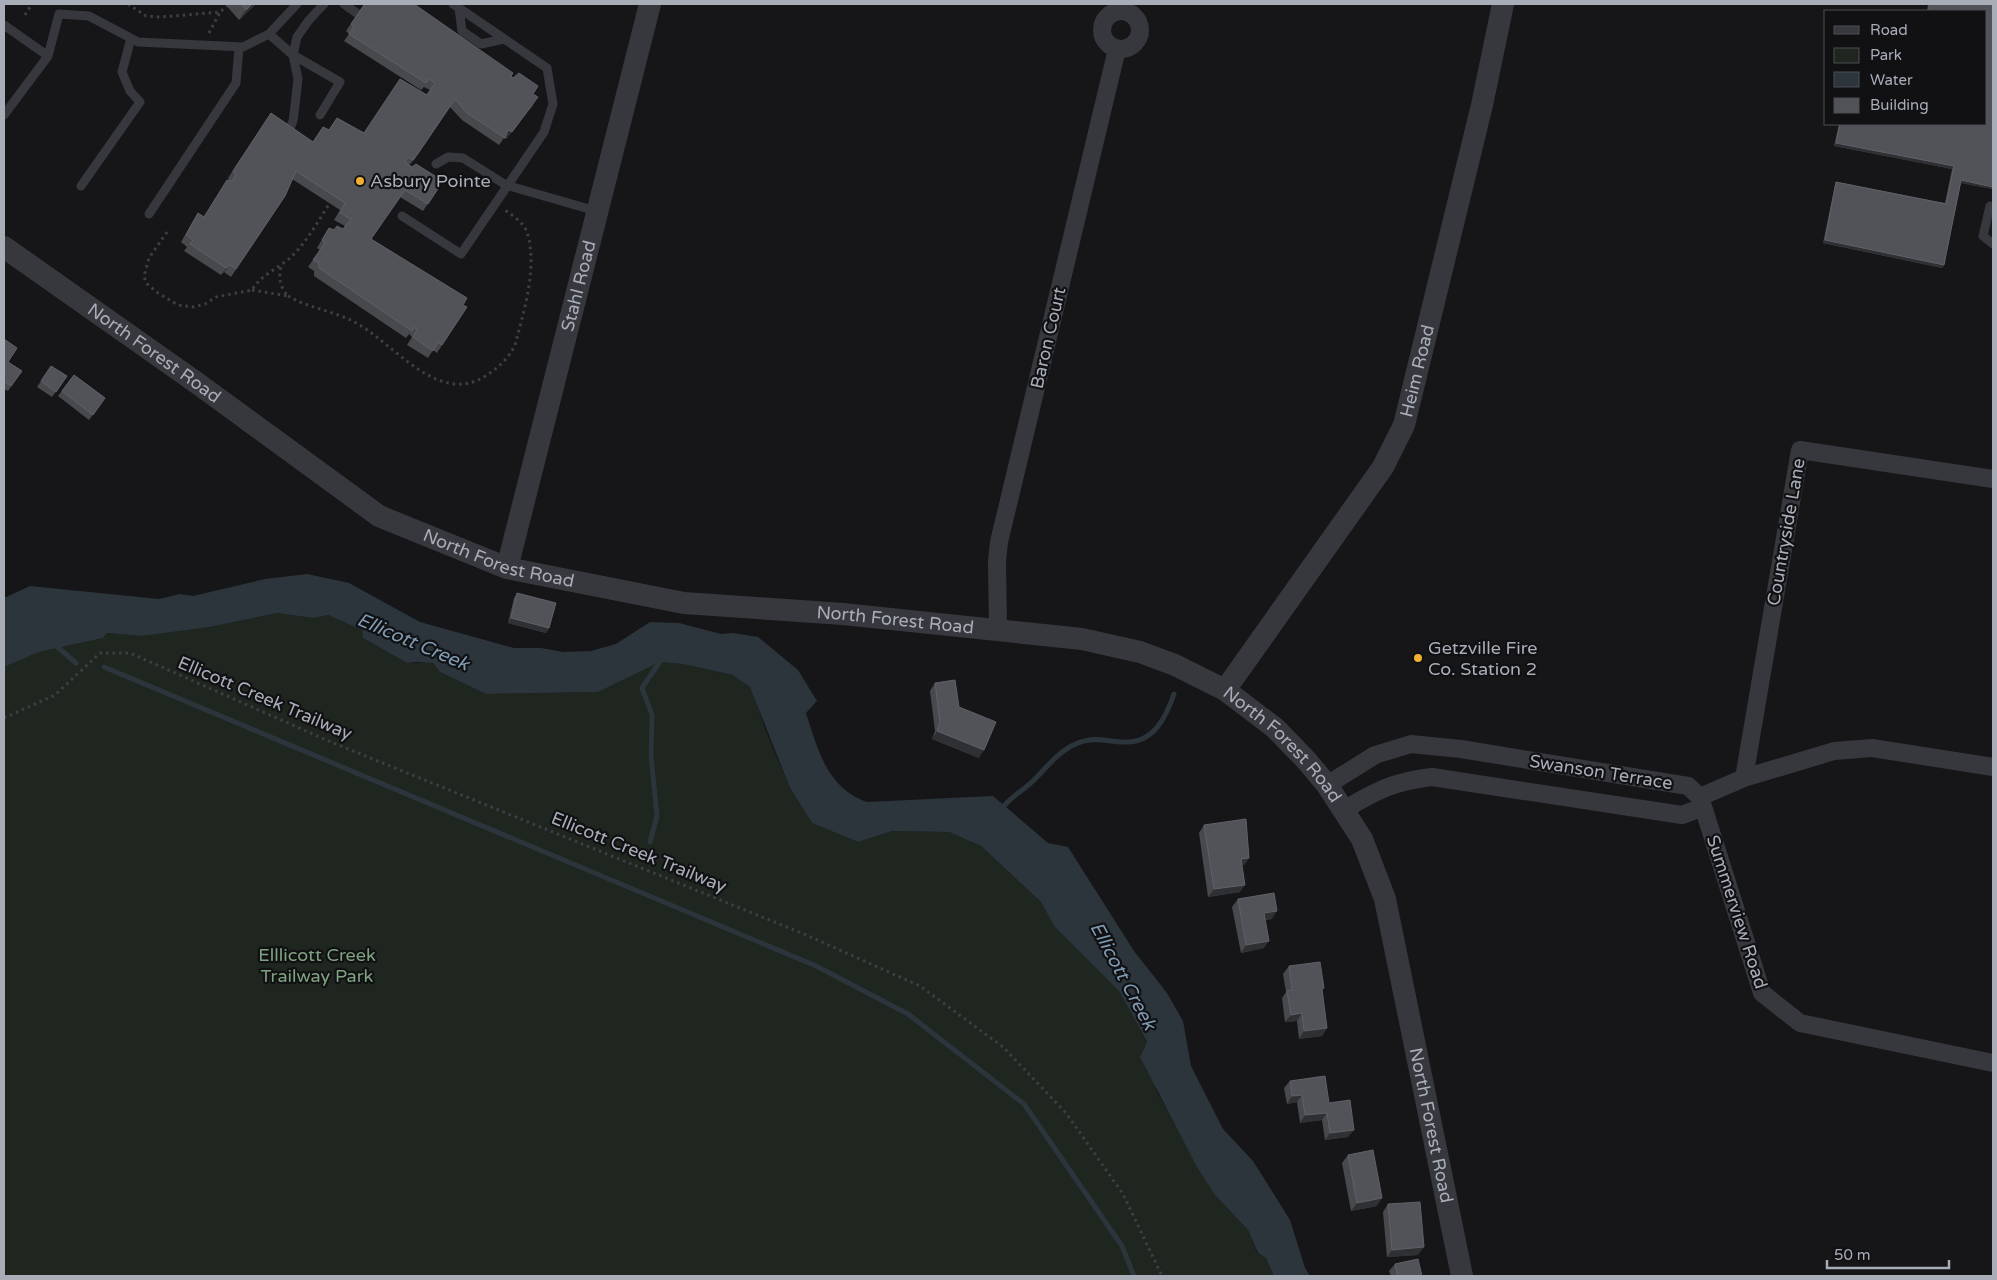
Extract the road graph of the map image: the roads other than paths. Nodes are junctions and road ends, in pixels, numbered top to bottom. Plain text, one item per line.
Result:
1 (59, 4) edge
2 (297, 4) edge
3 (324, 4) edge
4 (344, 4) edge
5 (650, 4) edge
6 (1503, 4) edge
7 (456, 6) edge
8 (59, 14) junction
9 (358, 14) edge
10 (4, 26) edge
11 (269, 34) junction
12 (130, 38) junction
13 (504, 39) junction
14 (240, 47) junction
15 (1117, 49) dead end
16 (294, 55) junction
17 (48, 56) junction
18 (4, 115) edge
19 (320, 115) dead end
20 (287, 135) edge
21 (436, 164) dead end
22 (506, 185) junction
23 (81, 186) dead end
24 (1990, 206) dead end
25 (596, 212) junction
26 (150, 214) dead end
27 (402, 216) dead end
28 (1993, 244) edge
29 (4, 248) edge
30 (1993, 479) edge
31 (507, 568) junction
32 (998, 630) junction
33 (1225, 690) junction
34 (1993, 767) edge
35 (1744, 778) junction
36 (1327, 785) junction
37 (1701, 802) junction
38 (1344, 810) junction
39 (1993, 1063) edge
40 (1462, 1276) edge

1 - 8 lane
2 - 11 lane
3 - 16 lane
4 - 9 lane
5 - 25 street, Stahl Road
6 - 33 street, Heim Road
7 - 13 lane
7 - 13 lane
8 - 12 lane
8 - 17 lane
10 - 17 lane
11 - 14 lane
11 - 16 lane
12 - 14 lane
12 - 23 lane
13 - 22 lane
14 - 26 lane
15 - 32 street, Baron Court
16 - 19 lane
16 - 20 lane
17 - 18 lane
21 - 22 lane
22 - 25 lane
22 - 27 lane
24 - 28 lane
25 - 31 street, Stahl Road
29 - 31 street, North Forest Road
30 - 35 street, Countryside Lane
31 - 32 street, North Forest Road
32 - 33 street, North Forest Road
33 - 36 street, North Forest Road
34 - 35 street, Swanson Terrace
35 - 37 street, Swanson Terrace
36 - 37 street, Swanson Terrace
36 - 38 street, North Forest Road
37 - 38 street, Swanson Terrace
37 - 39 street, Summerview Road
38 - 40 street, North Forest Road

